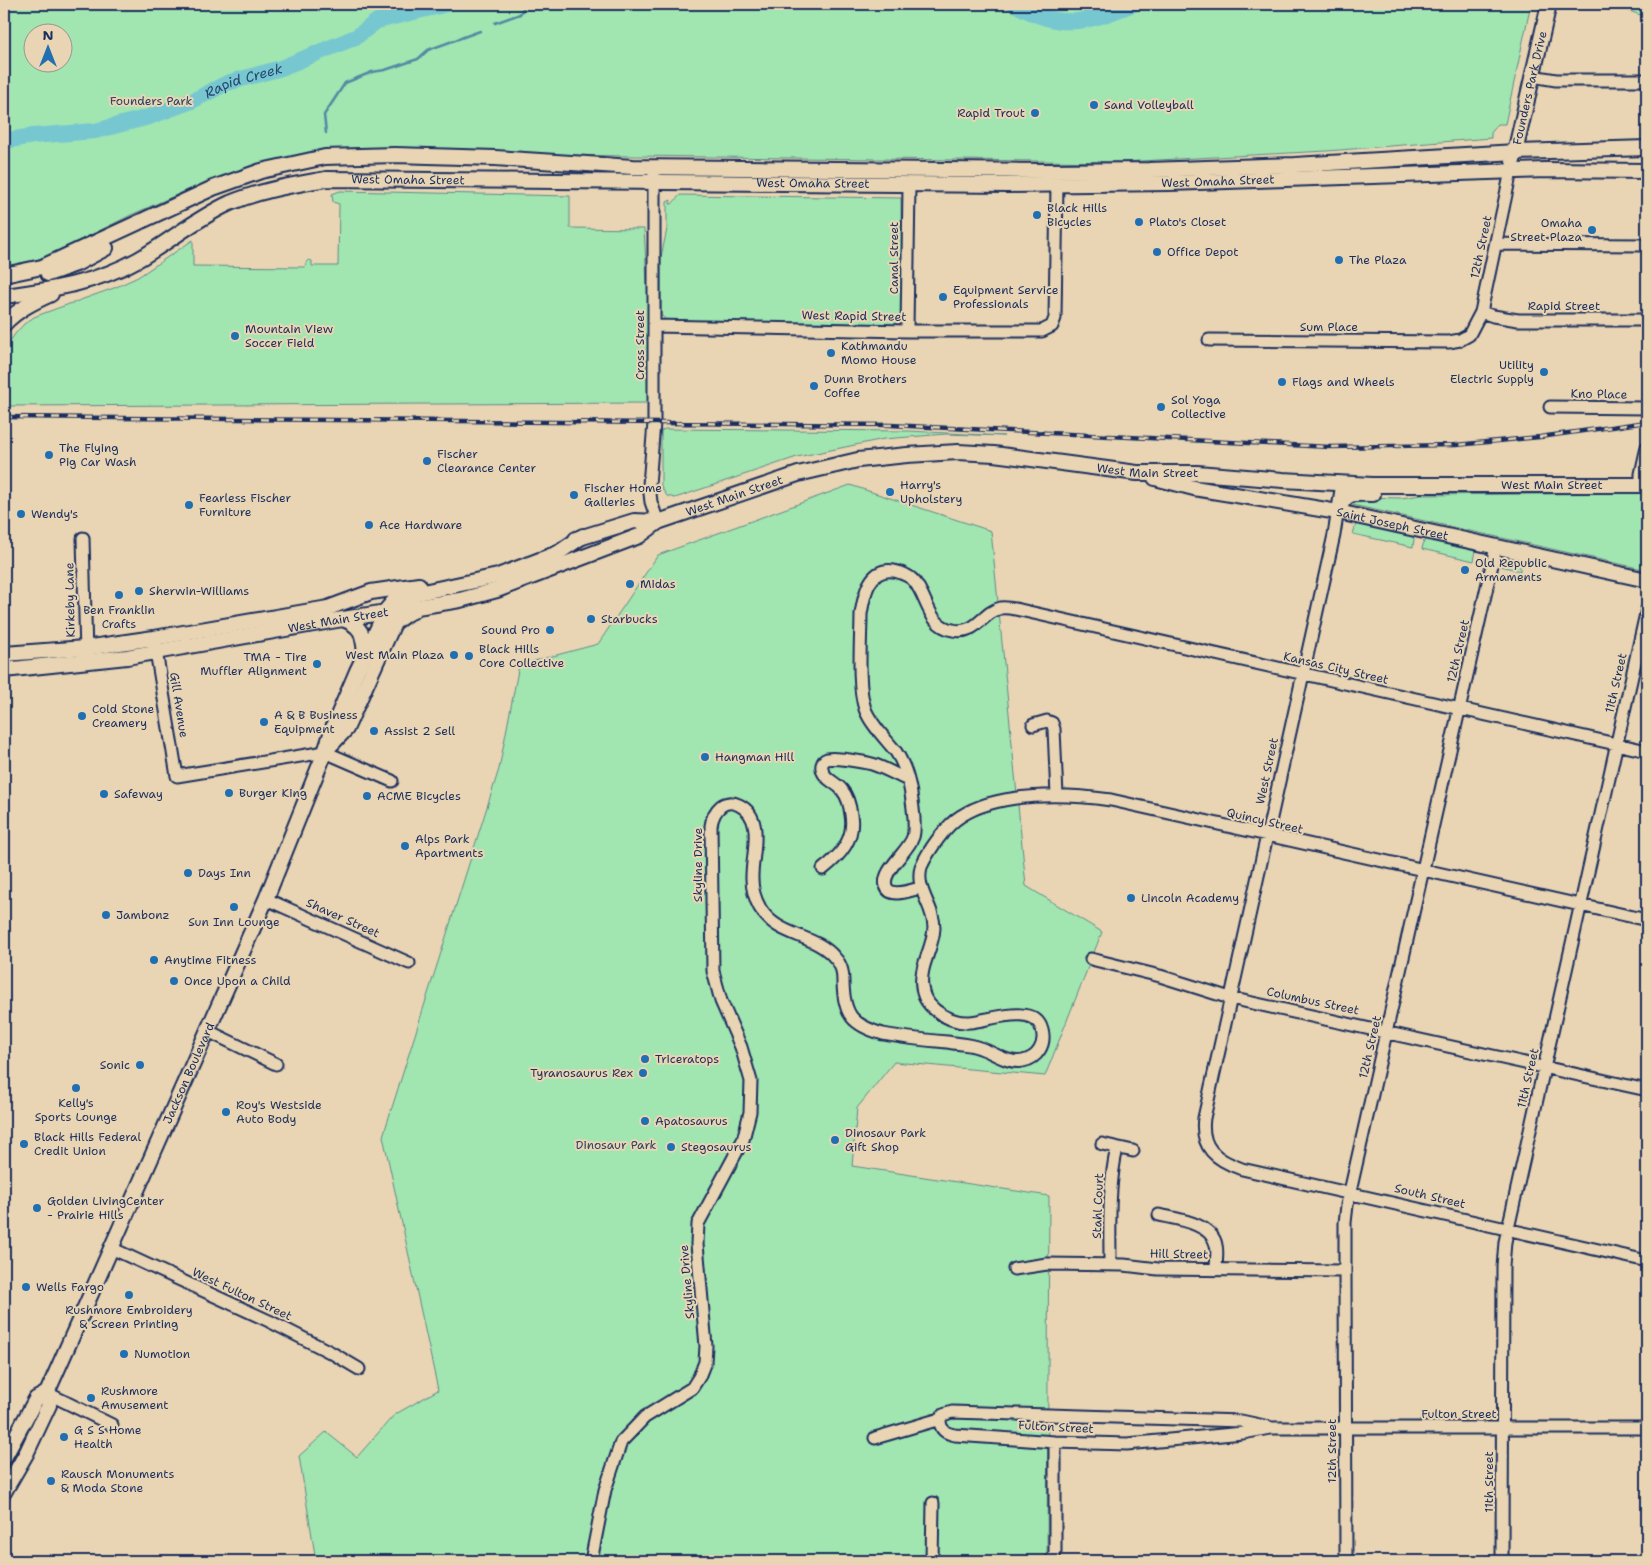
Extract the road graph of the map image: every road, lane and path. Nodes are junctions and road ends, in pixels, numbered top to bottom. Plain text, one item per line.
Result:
1 (1549, 4) edge
2 (1532, 76) junction
3 (1647, 80) edge
4 (1647, 148) edge
5 (1516, 152) junction
6 (654, 167) junction
7 (1511, 171) junction
8 (1647, 171) edge
9 (653, 183) junction
10 (1057, 184) junction
11 (909, 185) junction
12 (178, 206) junction
13 (1496, 244) junction
14 (1647, 245) edge
15 (4, 275) edge
16 (4, 284) edge
17 (73, 285) junction
18 (4, 296) edge
19 (1481, 312) junction
20 (1647, 320) edge
21 (4, 324) edge
22 (654, 326) junction
23 (907, 331) junction
24 (1209, 340) dead end
25 (1449, 342) joint
26 (1550, 406) dead end
27 (1647, 408) edge
28 (1647, 447) edge
29 (1137, 473) junction
30 (1342, 483) junction
31 (1644, 485) edge
32 (1427, 486) junction
33 (1338, 512) junction
34 (658, 522) junction
35 (583, 536) junction
36 (83, 538) dead end
37 (1496, 547) junction
38 (1647, 580) edge
39 (351, 600) junction
40 (423, 607) junction
41 (1647, 609) edge
42 (382, 615) junction
43 (343, 619) junction
44 (155, 645) junction
45 (4, 654) edge
46 (86, 655) junction
47 (365, 655) junction
48 (4, 670) edge
49 (1302, 674) junction
50 (359, 700) junction
51 (1459, 709) junction
52 (1033, 725) dead end
53 (1617, 744) junction
54 (1647, 751) edge
55 (326, 752) junction
56 (908, 780) junction
57 (392, 781) dead end
58 (1057, 796) junction
59 (1266, 836) junction
60 (823, 870) dead end
61 (1423, 870) junction
62 (920, 888) junction
63 (266, 899) junction
64 (1580, 906) junction
65 (1647, 920) edge
66 (1091, 959) dead end
67 (409, 963) dead end
68 (1230, 998) junction
69 (208, 1031) junction
70 (1387, 1032) junction
71 (276, 1064) dead end
72 (1544, 1067) junction
73 (1647, 1090) edge
74 (1102, 1144) dead end
75 (1117, 1148) junction
76 (1133, 1151) dead end
77 (1210, 1151) joint
78 (1350, 1192) junction
79 (1159, 1215) dead end
80 (1508, 1228) junction
81 (111, 1248) junction
82 (1647, 1260) edge
83 (1110, 1265) junction
84 (1216, 1269) junction
85 (1014, 1270) dead end
86 (1345, 1271) junction
87 (359, 1369) dead end
88 (48, 1393) junction
89 (940, 1419) junction
90 (112, 1425) dead end
91 (1346, 1427) junction
92 (1503, 1427) junction
93 (1270, 1428) junction
94 (1647, 1428) edge
95 (875, 1438) dead end
96 (1055, 1442) junction
97 (5, 1454) edge
98 (22, 1462) junction
99 (4, 1492) edge
100 (933, 1503) dead end
101 (591, 1561) edge
102 (932, 1561) edge
103 (1050, 1561) edge
104 (1346, 1561) edge
105 (1502, 1561) edge

1 - 2 main road, Founders Park Drive
2 - 3 street
2 - 5 main road, Founders Park Drive
4 - 5 main road, West Omaha Street
5 - 6 main road, West Omaha Street
5 - 7 main road, Founders Park Drive
6 - 9 street, Cross Street
6 - 12 main road, West Omaha Street
7 - 8 main road, West Omaha Street
7 - 10 main road, West Omaha Street
7 - 13 street, 12th Street
9 - 11 main road, West Omaha Street
9 - 17 main road, West Omaha Street
9 - 22 street, Cross Street
10 - 11 main road, West Omaha Street
10 - 23 street, West Rapid Street
11 - 23 street, Canal Street
12 - 15 main road, West Omaha Street
12 - 16 main road
13 - 14 street
13 - 19 street, 12th Street
17 - 18 main road, West Omaha Street
17 - 21 main road
19 - 20 street, Rapid Street
19 - 25 street, 12th Street
22 - 23 street, West Rapid Street
22 - 34 street, Cross Street
24 - 25 street, Sum Place
26 - 27 street, Kno Place
28 - 31 street
29 - 30 main road, West Main Street
29 - 33 main road, Saint Joseph Street
29 - 34 main road, West Main Street
30 - 32 main road, West Main Street
30 - 33 street, West Street
31 - 32 main road, West Main Street
32 - 33 main road
33 - 37 main road, Saint Joseph Street
33 - 49 street, West Street
34 - 35 main road, West Main Street
34 - 40 main road, West Main Street
35 - 39 main road, West Main Street
35 - 42 main road
36 - 46 street, Kirkeby Lane
37 - 38 main road, Saint Joseph Street
37 - 51 street, 12th Street
39 - 42 main road
39 - 44 main road, West Main Street
40 - 42 main road, West Main Street
40 - 50 main road, Jackson Boulevard
41 - 53 street, 11th Street
42 - 43 main road, West Main Street
42 - 47 main road, Jackson Boulevard
42 - 50 main road
43 - 44 main road, West Main Street
43 - 47 main road
44 - 46 main road, West Main Street
44 - 55 street, Gill Avenue
45 - 46 main road, West Main Street
46 - 48 main road, West Main Street
47 - 55 main road, Jackson Boulevard
49 - 51 street, Kansas City Street
49 - 56 street, Kansas City Street
49 - 59 street, West Street
50 - 55 main road, Jackson Boulevard
51 - 53 street, Kansas City Street
51 - 61 street, 12th Street
52 - 58 street
53 - 54 street, Kansas City Street
53 - 64 street, 11th Street
55 - 57 street
55 - 63 main road, Jackson Boulevard
56 - 60 street
56 - 62 street
58 - 59 street, Quincy Street
58 - 62 street, Quincy Street
59 - 61 street, Quincy Street
59 - 68 street, West Street
61 - 64 street, Quincy Street
61 - 70 street, 12th Street
62 - 101 street, Skyline Drive
63 - 67 street, Shaver Street
63 - 69 main road, Jackson Boulevard
64 - 65 street, Quincy Street
64 - 72 street, 11th Street
66 - 68 street, Columbus Street
68 - 70 street, Columbus Street
68 - 77 street, West Street
69 - 71 street
69 - 81 main road, Jackson Boulevard
70 - 72 street, Columbus Street
70 - 78 street, 12th Street
72 - 73 street, Columbus Street
72 - 80 street, 11th Street
74 - 75 street
75 - 76 street
75 - 83 street, Stahl Court
77 - 78 street, South Street
78 - 80 street, South Street
78 - 86 street, 12th Street
79 - 84 street
80 - 82 street, South Street
80 - 92 street, 11th Street
81 - 87 street, West Fulton Street
81 - 88 main road, Jackson Boulevard
83 - 84 street, Hill Street
83 - 85 street, Hill Street
84 - 86 street, Hill Street
86 - 91 street, 12th Street
88 - 90 street
88 - 97 main road, Jackson Boulevard
88 - 98 main road, Jackson Boulevard
89 - 93 street, Fulton Street
89 - 95 street, Fulton Street
89 - 96 street, Fulton Street
91 - 92 street, Fulton Street
91 - 93 street, Fulton Street
91 - 104 street, 12th Street
92 - 94 street, Fulton Street
92 - 105 street, 11th Street
93 - 96 street, Fulton Street
96 - 103 street
97 - 98 main road
98 - 99 main road, Jackson Boulevard
100 - 102 street

